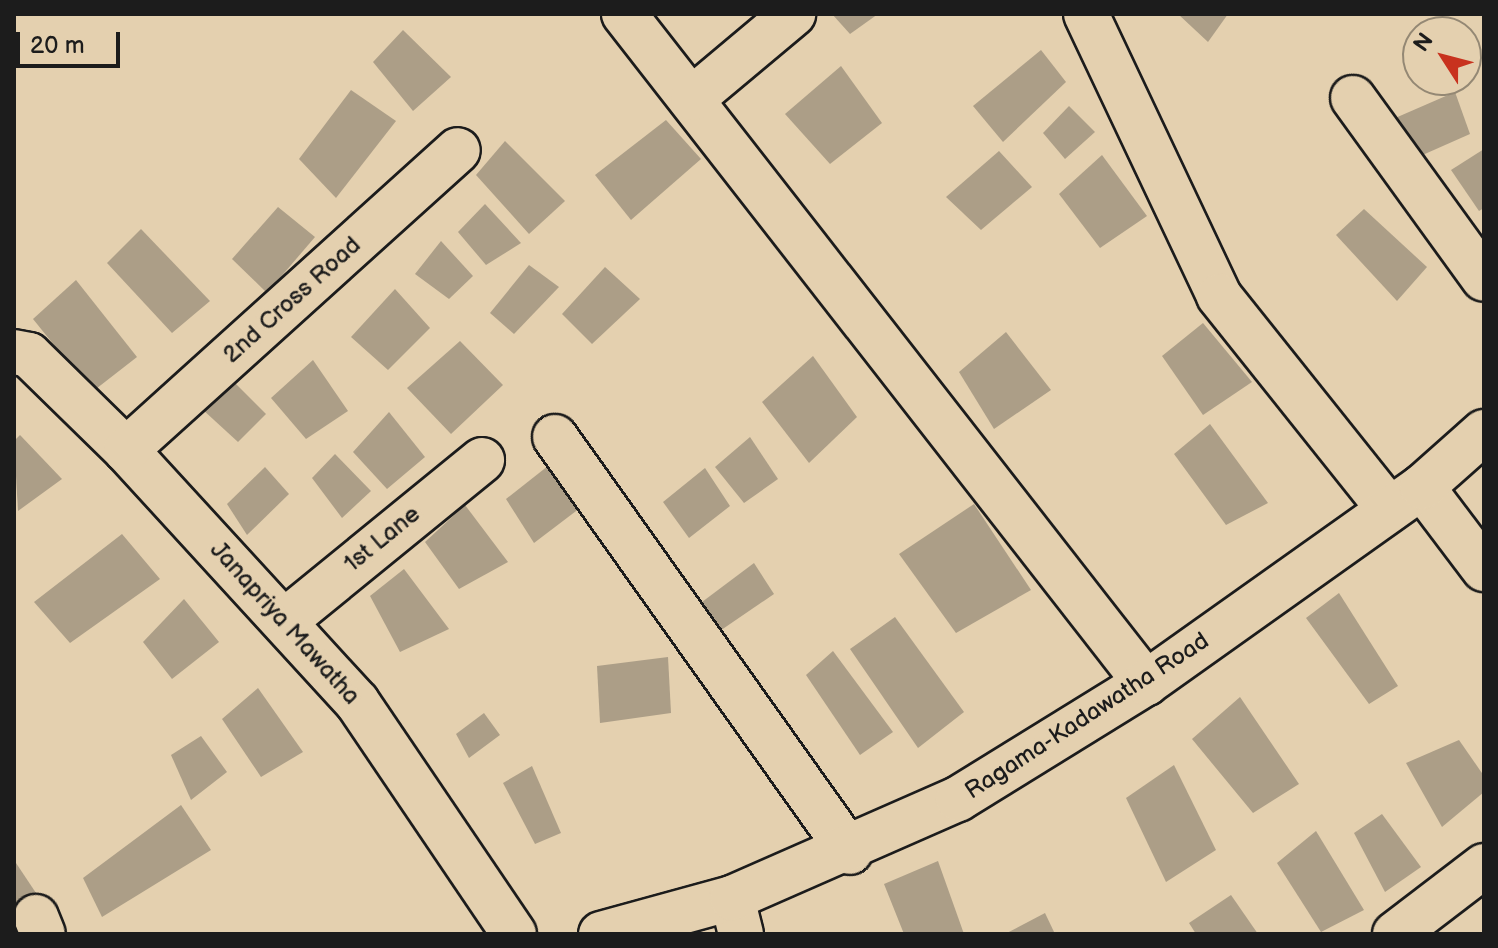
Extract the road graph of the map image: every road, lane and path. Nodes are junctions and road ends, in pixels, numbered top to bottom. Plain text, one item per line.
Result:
1 (624, 14) edge
2 (793, 14) edge
3 (1086, 14) edge
4 (693, 98) junction
5 (1353, 98) dead end
6 (458, 150) dead end
7 (1484, 279) edge
8 (14, 352) edge
9 (1484, 432) edge
10 (555, 437) dead end
11 (126, 450) junction
12 (482, 460) dead end
13 (1406, 498) junction
14 (1484, 569) edge
15 (286, 620) junction
16 (1146, 683) junction
17 (850, 852) junction
18 (1484, 866) edge
19 (736, 916) edge
20 (514, 934) edge
21 (601, 934) edge
22 (1395, 934) edge

1 - 4 street
2 - 4 street
3 - 13 street
4 - 16 street
5 - 7 street
6 - 11 street, 2nd Cross Road
8 - 11 street, Janapriya Mawatha
9 - 13 street, Ragama-Kadawatha Road
10 - 17 street
11 - 15 street, Janapriya Mawatha
12 - 15 street, 1st Lane
13 - 14 street
13 - 16 street, Ragama-Kadawatha Road
15 - 20 street, Janapriya Mawatha
16 - 17 street, Ragama-Kadawatha Road
17 - 19 street, Ragama-Kadawatha Road
18 - 22 street
19 - 21 street, Ragama-Kadawatha Road

